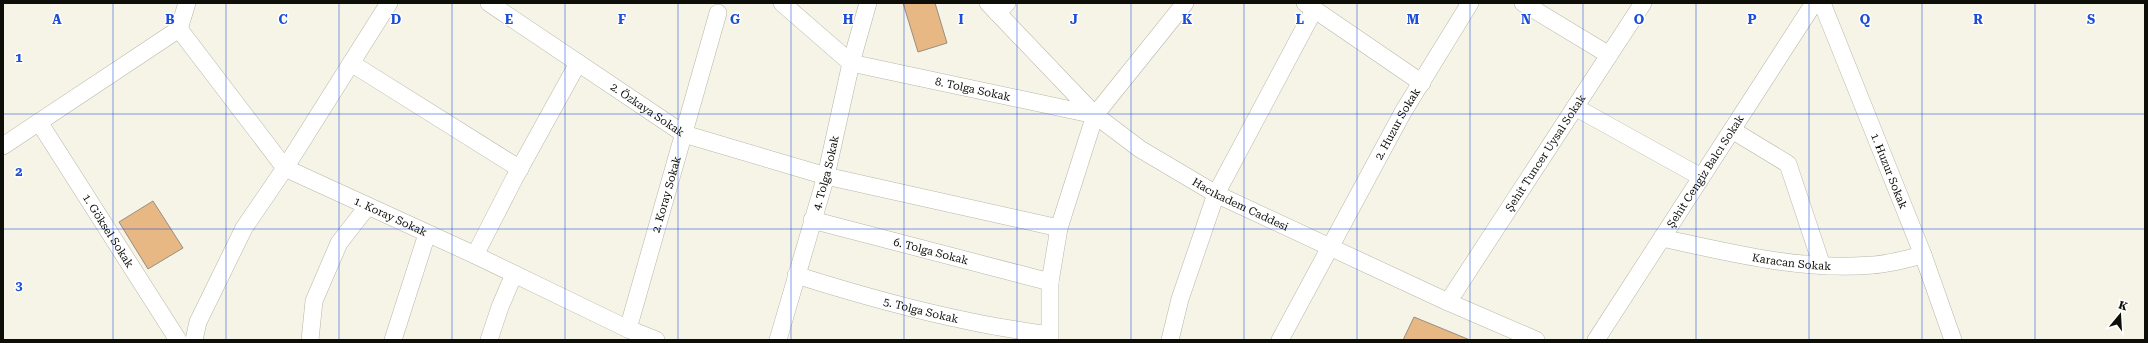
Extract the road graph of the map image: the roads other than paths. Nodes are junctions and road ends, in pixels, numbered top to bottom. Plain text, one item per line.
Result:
1 (187, 3) edge
2 (389, 3) edge
3 (489, 3) edge
4 (782, 3) edge
5 (868, 3) edge
6 (1185, 3) edge
7 (1470, 3) edge
8 (1523, 3) edge
9 (1643, 3) edge
10 (1814, 3) edge
11 (1822, 3) edge
12 (997, 6) edge
13 (1310, 6) edge
14 (718, 13) dead end
15 (178, 29) junction
16 (1609, 56) junction
17 (351, 63) junction
18 (578, 63) junction
19 (851, 63) junction
20 (1422, 83) junction
21 (1575, 107) junction
22 (1096, 115) junction
23 (39, 122) junction
24 (1732, 130) junction
25 (684, 134) junction
26 (3, 146) edge
27 (285, 168) junction
28 (520, 169) junction
29 (826, 176) junction
30 (1702, 177) junction
31 (1216, 194) junction
32 (367, 207) junction
33 (812, 220) junction
34 (1059, 228) junction
35 (427, 234) junction
36 (1662, 238) junction
37 (1331, 248) junction
38 (475, 255) junction
39 (1923, 255) junction
40 (1822, 266) junction
41 (514, 274) junction
42 (796, 275) junction
43 (1050, 282) junction
44 (1448, 302) junction
45 (628, 330) junction
46 (1050, 338) edge
47 (178, 340) edge
48 (194, 340) edge
49 (310, 340) edge
50 (393, 340) edge
51 (489, 340) edge
52 (656, 340) edge
53 (778, 340) edge
54 (1170, 340) edge
55 (1280, 340) edge
56 (1536, 340) edge
57 (1596, 340) edge
58 (1953, 340) edge

1 - 15 street
2 - 17 street
3 - 18 street, 2. Özkaya Sokak
4 - 19 street
5 - 19 street, 4. Tolga Sokak
6 - 22 street
7 - 20 street, 2. Huzur Sokak
8 - 16 street
9 - 16 street, Şehit Tuncer Uysal Sokak
10 - 24 street, Şehit Cengiz Balcı Sokak
11 - 39 street, 1. Huzur Sokak
12 - 22 street, Hacıkadem Caddesi
13 - 20 street
13 - 31 street
14 - 25 street, 2. Koray Sokak
15 - 23 street
15 - 27 street, 1. Koray Sokak
16 - 21 street, Şehit Tuncer Uysal Sokak
17 - 27 street
17 - 28 street
18 - 25 street, 2. Özkaya Sokak
18 - 28 street
19 - 22 street, 8. Tolga Sokak
19 - 29 street, 4. Tolga Sokak
20 - 37 street, 2. Huzur Sokak
21 - 30 street
21 - 44 street, Şehit Tuncer Uysal Sokak
22 - 31 street, Hacıkadem Caddesi
22 - 34 street
23 - 26 street
23 - 47 street, 1. Göksel Sokak
24 - 30 street, Şehit Cengiz Balcı Sokak
24 - 40 street
25 - 29 street, 2. Özkaya Sokak
25 - 45 street, 2. Koray Sokak
27 - 32 street, 1. Koray Sokak
27 - 48 street
28 - 38 street
29 - 33 street, 4. Tolga Sokak
29 - 34 street, 2. Özkaya Sokak
30 - 36 street, Şehit Cengiz Balcı Sokak
31 - 37 street, Hacıkadem Caddesi
31 - 54 street
32 - 35 street, 1. Koray Sokak
32 - 49 street
33 - 42 street, 4. Tolga Sokak
33 - 43 street, 6. Tolga Sokak
34 - 43 street
35 - 38 street, 1. Koray Sokak
35 - 50 street
36 - 40 street, Karacan Sokak
36 - 57 street, Şehit Cengiz Balcı Sokak
37 - 44 street, Hacıkadem Caddesi
37 - 55 street, 2. Huzur Sokak
38 - 41 street, 1. Koray Sokak
39 - 40 street, Karacan Sokak
39 - 58 street, 1. Huzur Sokak
41 - 45 street, 1. Koray Sokak
41 - 51 street
42 - 46 street, 5. Tolga Sokak
42 - 53 street, 4. Tolga Sokak
43 - 46 street
44 - 56 street, Hacıkadem Caddesi
45 - 52 street, 1. Koray Sokak

